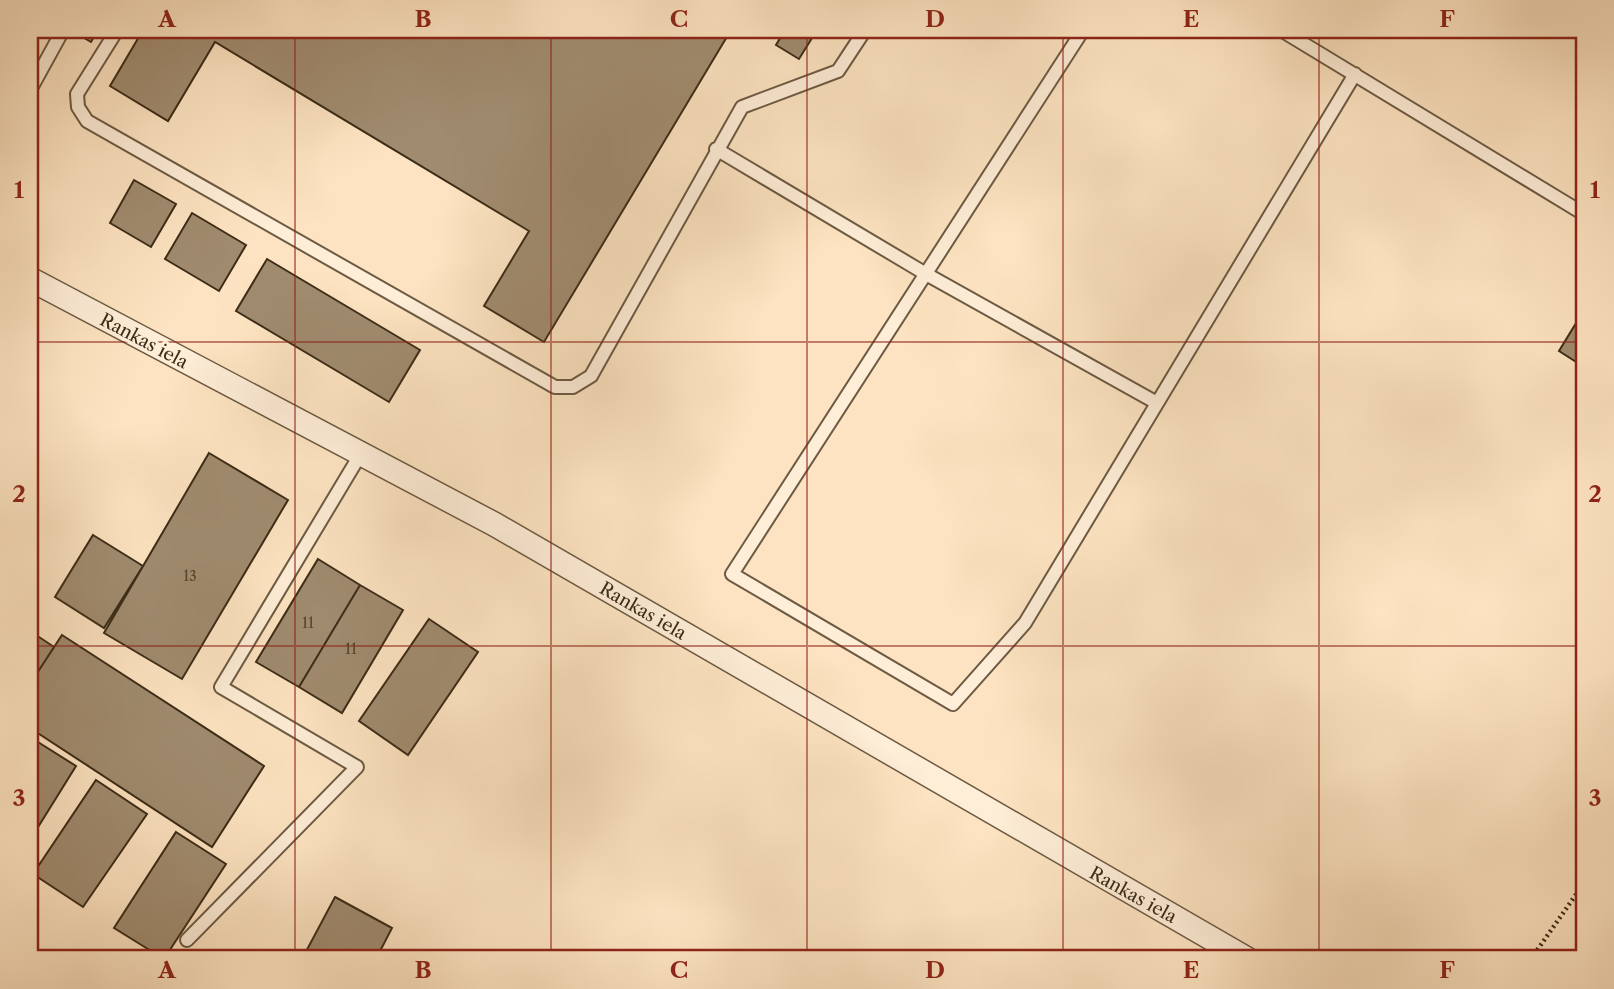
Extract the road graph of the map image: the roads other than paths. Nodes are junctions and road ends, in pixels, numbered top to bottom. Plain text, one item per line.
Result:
1 (63, 30) edge
2 (117, 30) edge
3 (865, 30) edge
4 (1083, 30) edge
5 (1281, 30) edge
6 (1354, 74) junction
7 (30, 90) edge
8 (716, 149) junction
9 (1584, 214) edge
10 (926, 274) junction
11 (30, 279) edge
12 (1157, 403) junction
13 (360, 455) junction
14 (187, 940) dead end
15 (1247, 959) edge

1 - 7 lane
2 - 8 lane
3 - 8 lane
4 - 10 lane
5 - 6 lane
6 - 9 lane
6 - 12 lane
8 - 10 lane
10 - 12 lane
10 - 12 lane
11 - 13 street, Rankas iela
13 - 14 lane
13 - 15 street, Rankas iela

